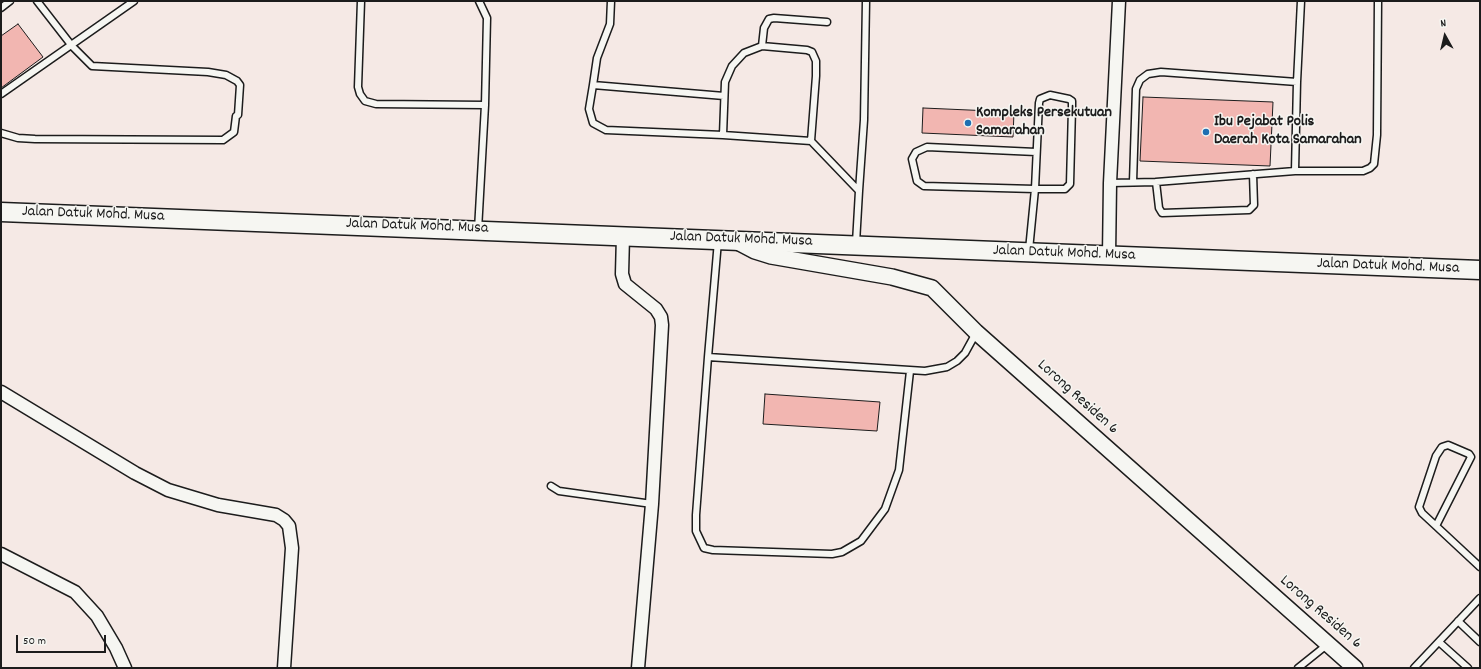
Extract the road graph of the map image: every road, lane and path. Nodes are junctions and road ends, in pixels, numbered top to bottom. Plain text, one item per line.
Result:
1 (10, 1) edge
2 (37, 1) edge
3 (134, 1) edge
4 (361, 1) edge
5 (479, 1) edge
6 (611, 1) edge
7 (866, 1) edge
8 (1119, 1) edge
9 (1301, 1) edge
10 (1378, 1) edge
11 (1, 8) edge
12 (827, 22) dead end
13 (72, 46) junction
14 (762, 46) junction
15 (1297, 82) junction
16 (593, 85) junction
17 (1, 94) edge
18 (724, 96) junction
19 (485, 105) junction
20 (1, 133) edge
21 (723, 136) junction
22 (811, 141) junction
23 (1036, 152) junction
24 (1295, 171) junction
25 (1253, 174) junction
26 (1133, 182) junction
27 (1156, 182) junction
28 (1110, 183) junction
29 (1035, 189) junction
30 (859, 191) junction
31 (1, 212) edge
32 (478, 230) junction
33 (622, 236) junction
34 (726, 240) junction
35 (856, 244) junction
36 (1029, 253) junction
37 (1109, 256) junction
38 (1480, 270) edge
39 (976, 332) junction
40 (708, 357) junction
41 (910, 371) junction
42 (1, 392) edge
43 (551, 486) dead end
44 (652, 504) junction
45 (1436, 526) junction
46 (1, 554) edge
47 (1480, 567) edge
48 (1479, 600) edge
49 (1458, 621) junction
50 (1439, 642) junction
51 (1480, 642) edge
52 (1328, 644) junction
53 (125, 668) edge
54 (284, 668) edge
55 (638, 668) edge
56 (1298, 668) edge
57 (1355, 668) edge
58 (1414, 668) edge
59 (1468, 668) edge

1 - 11 lane
2 - 13 lane
3 - 13 lane
4 - 19 lane
5 - 19 lane
6 - 16 lane
7 - 30 lane
8 - 28 street
9 - 15 lane
10 - 24 lane
12 - 14 lane
13 - 17 lane
13 - 20 lane
14 - 18 lane
14 - 22 lane
15 - 24 lane
15 - 26 lane
16 - 18 lane
16 - 21 lane
18 - 21 lane
19 - 32 lane
21 - 22 lane
22 - 30 lane
23 - 29 lane
23 - 29 lane
23 - 29 lane
24 - 25 lane
25 - 27 lane
25 - 27 lane
26 - 27 lane
26 - 28 lane
28 - 37 street
29 - 36 lane
30 - 35 lane
31 - 32 main road, Jalan Datuk Mohd. Musa
32 - 33 main road, Jalan Datuk Mohd. Musa
33 - 34 main road, Jalan Datuk Mohd. Musa
33 - 44 street
34 - 35 main road, Jalan Datuk Mohd. Musa
34 - 39 street, Lorong Residen 6
34 - 40 lane
35 - 36 main road, Jalan Datuk Mohd. Musa
36 - 37 main road, Jalan Datuk Mohd. Musa
37 - 38 main road, Jalan Datuk Mohd. Musa
39 - 41 lane
39 - 52 street, Lorong Residen 6
40 - 41 lane
40 - 41 lane
42 - 54 street
43 - 44 lane
44 - 55 street
45 - 45 lane
45 - 47 lane
46 - 53 street
48 - 49 lane
49 - 50 lane
49 - 51 lane
50 - 58 lane
50 - 59 lane
52 - 56 lane
52 - 57 street, Lorong Residen 6

